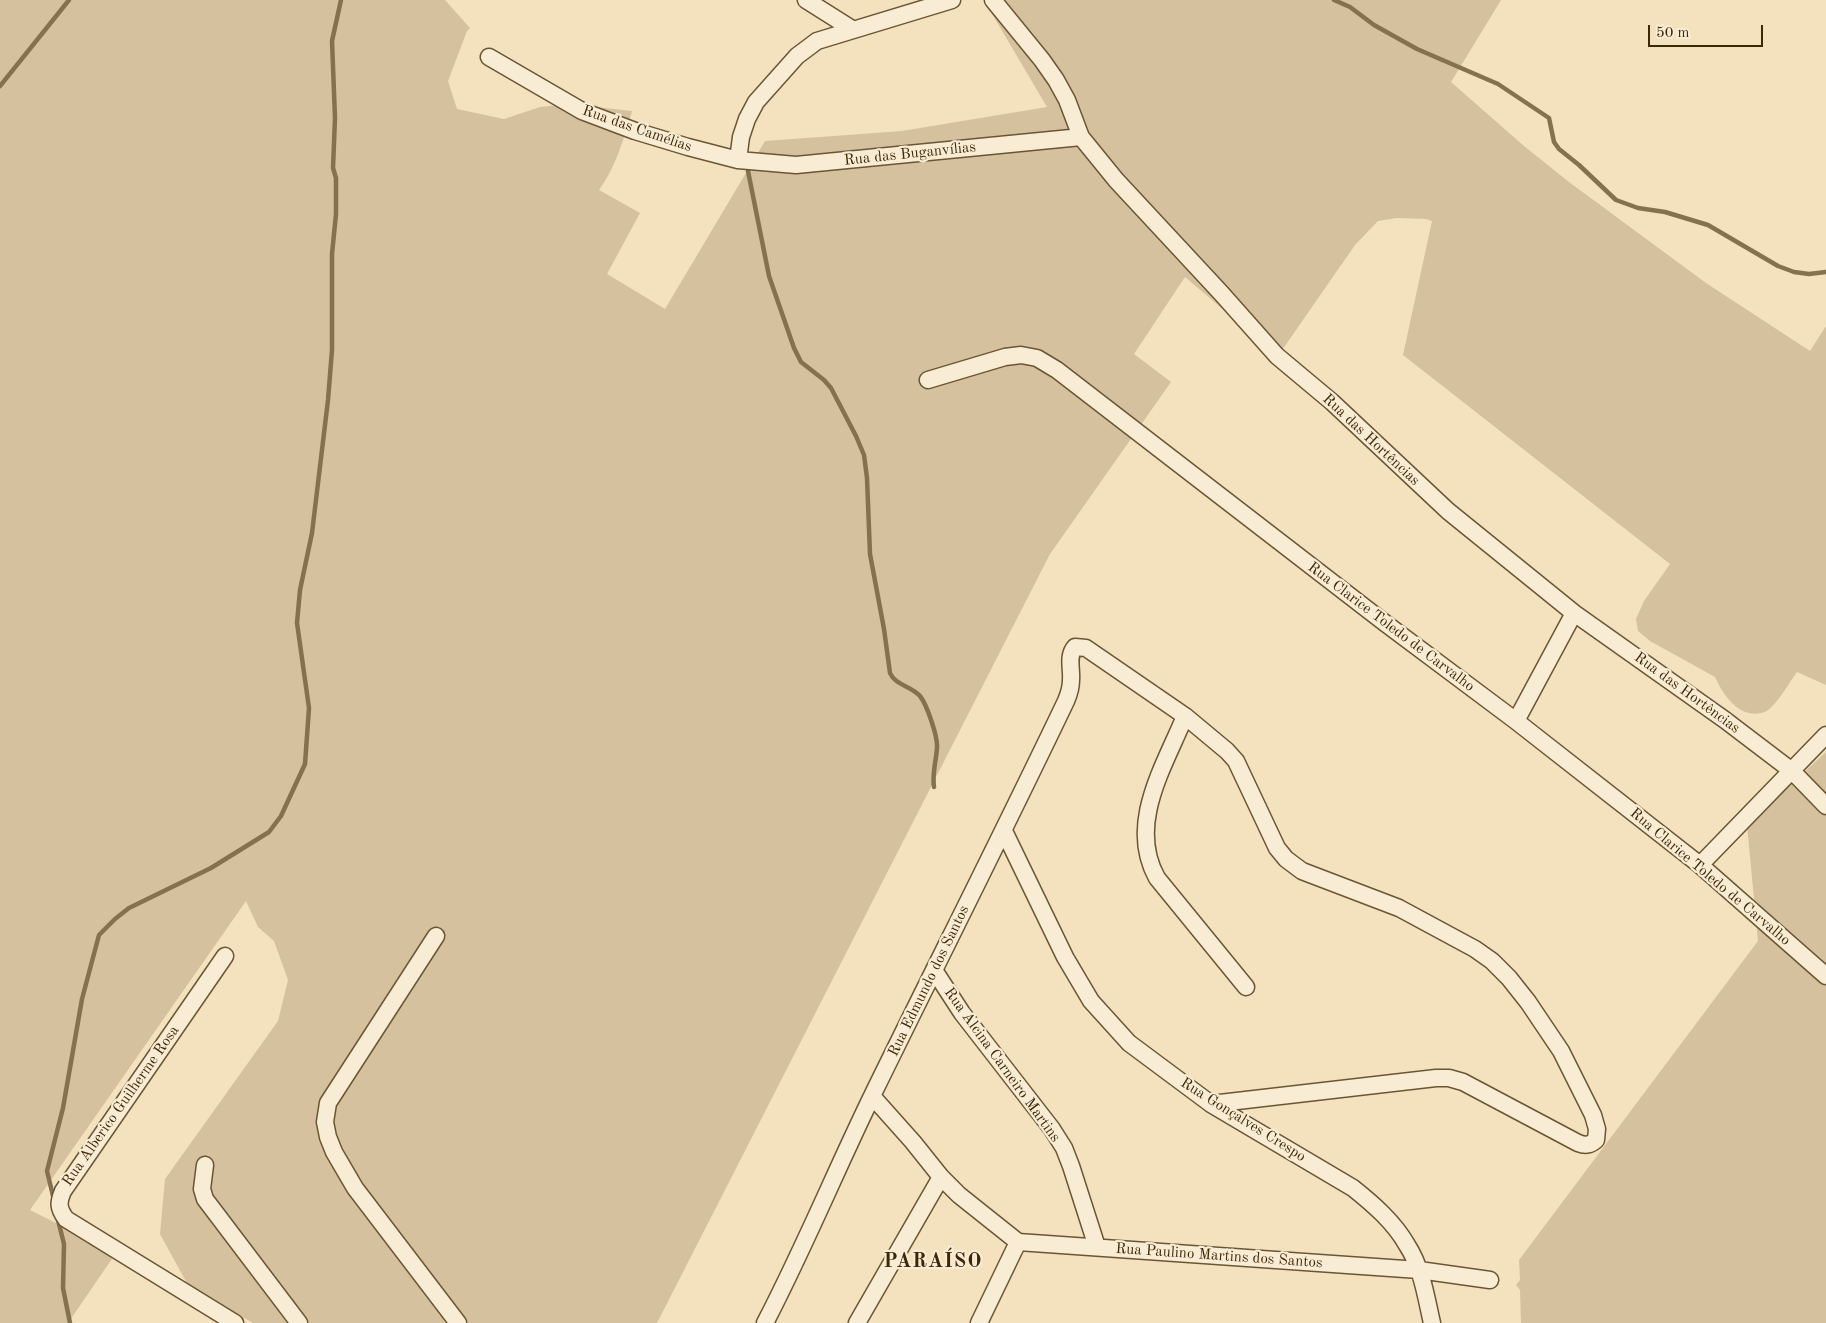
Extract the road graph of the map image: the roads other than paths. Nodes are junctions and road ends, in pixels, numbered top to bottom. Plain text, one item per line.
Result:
1 (806, 0) edge
2 (952, 0) edge
3 (993, 0) edge
4 (852, 29) junction
5 (489, 57) dead end
6 (1081, 137) junction
7 (738, 160) junction
8 (928, 380) dead end
9 (1574, 613) junction
10 (1186, 716) junction
11 (1516, 720) junction
12 (1826, 735) edge
13 (1792, 771) junction
14 (1826, 806) edge
15 (1004, 831) junction
16 (1700, 865) junction
17 (436, 936) dead end
18 (225, 956) dead end
19 (934, 970) junction
20 (1826, 976) edge
21 (1246, 987) dead end
22 (872, 1096) junction
23 (1211, 1104) junction
24 (205, 1164) dead end
25 (941, 1177) junction
26 (1018, 1242) junction
27 (1097, 1247) junction
28 (1419, 1270) junction
29 (1490, 1280) dead end
30 (234, 1323) edge
31 (299, 1323) edge
32 (458, 1323) edge
33 (765, 1323) edge
34 (857, 1323) edge
35 (979, 1323) edge
36 (1432, 1323) edge

1 - 4 street
2 - 4 street
3 - 6 street, Rua das Hortências
4 - 7 street
5 - 7 street, Rua das Camélias
6 - 7 street, Rua das Buganvílias
6 - 9 street, Rua das Hortências
8 - 11 street, Rua Clarice Toledo de Carvalho
9 - 11 street
9 - 13 street, Rua das Hortências
10 - 15 street, Rua Edmundo dos Santos
10 - 21 street
10 - 23 street
11 - 16 street, Rua Clarice Toledo de Carvalho
12 - 13 street
13 - 14 street, Rua das Hortências
13 - 16 street
15 - 19 street, Rua Edmundo dos Santos
15 - 23 street, Rua Gonçalves Crespo
16 - 20 street, Rua Clarice Toledo de Carvalho
17 - 32 street
18 - 30 street, Rua Alberico Guilherme Rosa
19 - 22 street, Rua Edmundo dos Santos
19 - 27 street, Rua Alcina Carneiro Martins
22 - 25 street
22 - 33 street, Rua Edmundo dos Santos
23 - 28 street, Rua Gonçalves Crespo
24 - 31 street
25 - 26 street
25 - 34 street
26 - 27 street, Rua Paulino Martins dos Santos
26 - 35 street
27 - 28 street, Rua Paulino Martins dos Santos
28 - 29 street, Rua Paulino Martins dos Santos
28 - 36 street, Rua Gonçalves Crespo

